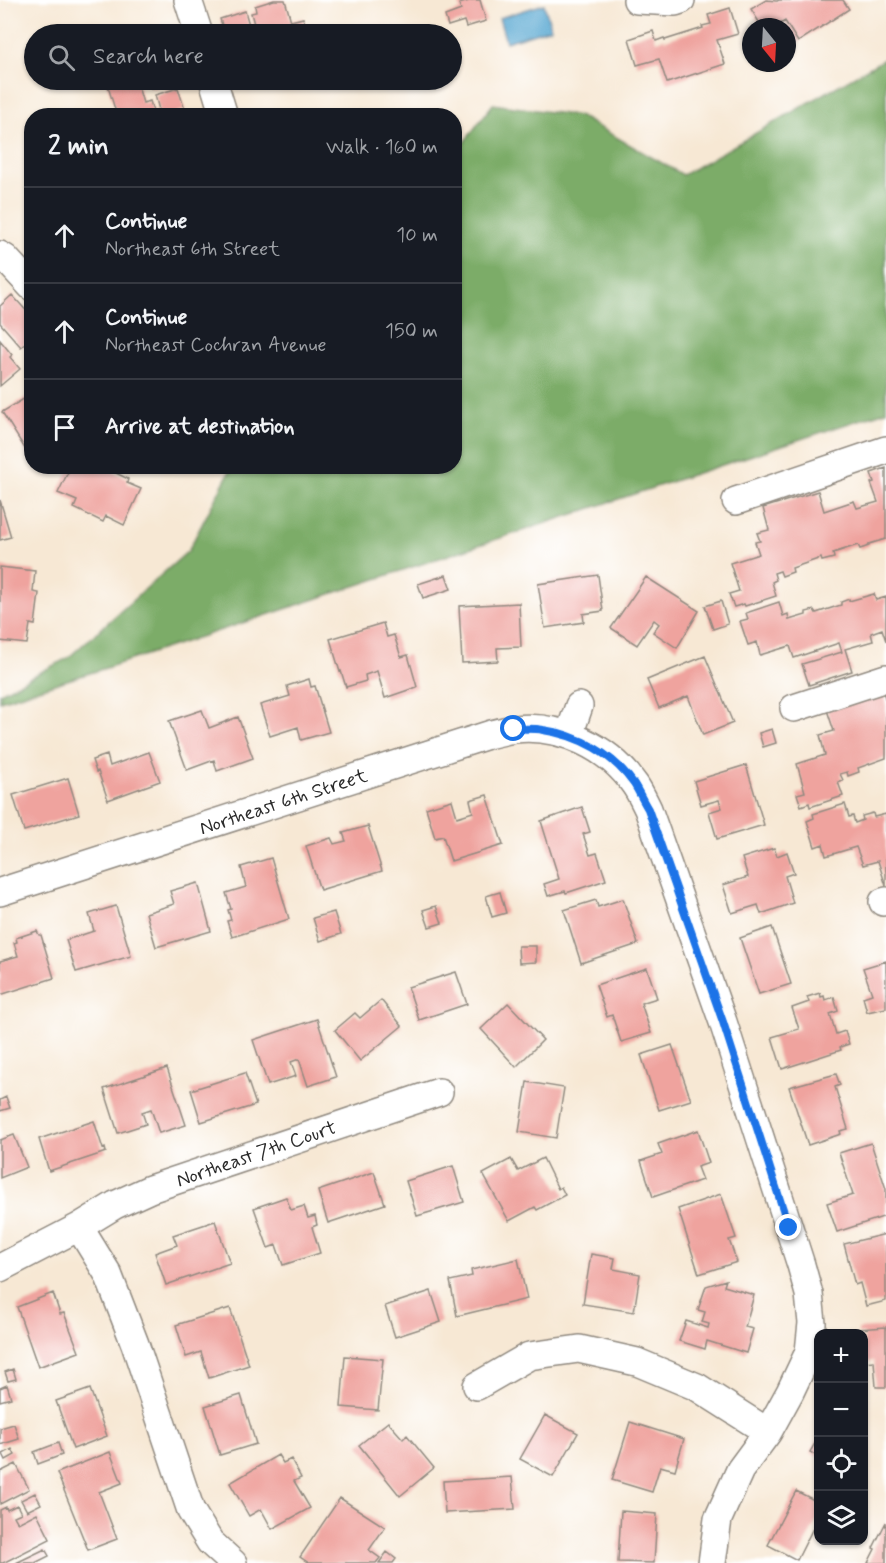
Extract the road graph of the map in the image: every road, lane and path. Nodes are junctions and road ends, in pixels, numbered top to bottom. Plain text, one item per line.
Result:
1 (188, 0) edge
2 (638, 0) edge
3 (681, 0) edge
4 (196, 24) edge
5 (216, 90) edge
6 (222, 108) edge
7 (0, 255) edge
8 (24, 279) edge
9 (886, 450) edge
10 (736, 501) dead end
11 (886, 678) edge
12 (579, 706) dead end
13 (794, 708) dead end
14 (569, 735) junction
15 (0, 892) edge
16 (439, 1092) dead end
17 (79, 1227) junction
18 (0, 1268) edge
19 (477, 1386) dead end
20 (768, 1432) junction
21 (233, 1563) edge
22 (712, 1563) edge

1 - 4 street
2 - 3 street
5 - 6 street
7 - 8 street
9 - 10 street
11 - 13 street
12 - 14 street
14 - 15 street, Northeast 6th Street
14 - 20 street, Northeast 6th Street
16 - 17 street, Northeast 7th Court
17 - 18 street, Northeast 7th Court
17 - 21 street
19 - 20 street
20 - 22 street, Northeast 6th Street

